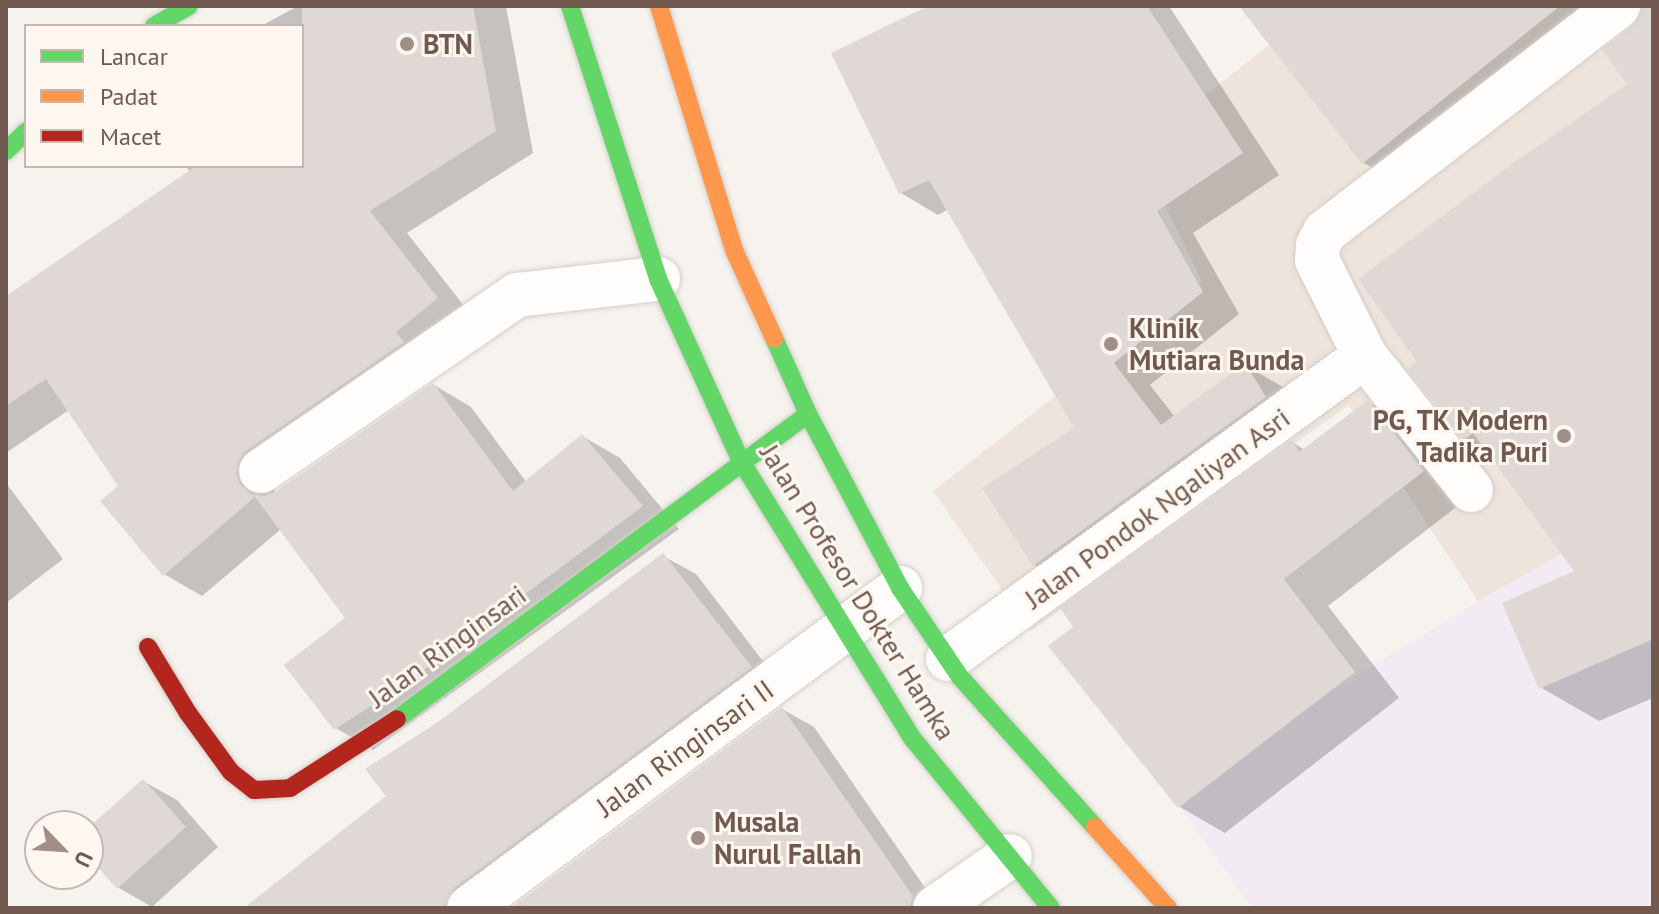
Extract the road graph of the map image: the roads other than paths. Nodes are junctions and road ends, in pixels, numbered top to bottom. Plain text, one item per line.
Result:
1 (189, 6) edge
2 (570, 6) edge
3 (659, 6) edge
4 (1618, 6) edge
5 (158, 24) edge
6 (24, 134) edge
7 (6, 151) edge
8 (658, 279) junction
9 (1365, 356) junction
10 (808, 414) junction
11 (741, 461) junction
12 (261, 471) dead end
13 (1471, 490) dead end
14 (900, 588) junction
15 (844, 633) junction
16 (148, 647) dead end
17 (948, 659) junction
18 (1010, 856) junction
19 (469, 908) edge
20 (935, 908) edge
21 (1051, 908) edge
22 (1168, 908) edge

1 - 5 main road
2 - 8 main road, Jalan Profesor Dokter Hamka
3 - 10 main road, Jalan Profesor Dokter Hamka
4 - 9 street
6 - 7 main road
8 - 11 main road, Jalan Profesor Dokter Hamka
8 - 12 street
9 - 13 street
9 - 17 street, Jalan Pondok Ngaliyan Asri
10 - 11 main road, Jalan Ringinsari
10 - 14 main road, Jalan Profesor Dokter Hamka
11 - 15 main road, Jalan Profesor Dokter Hamka
11 - 16 main road, Jalan Ringinsari
14 - 15 street, Jalan Ringinsari II
14 - 17 main road, Jalan Profesor Dokter Hamka
15 - 18 main road, Jalan Profesor Dokter Hamka
15 - 19 street, Jalan Ringinsari II
17 - 22 main road, Jalan Profesor Dokter Hamka
18 - 20 street
18 - 21 main road, Jalan Profesor Dokter Hamka

